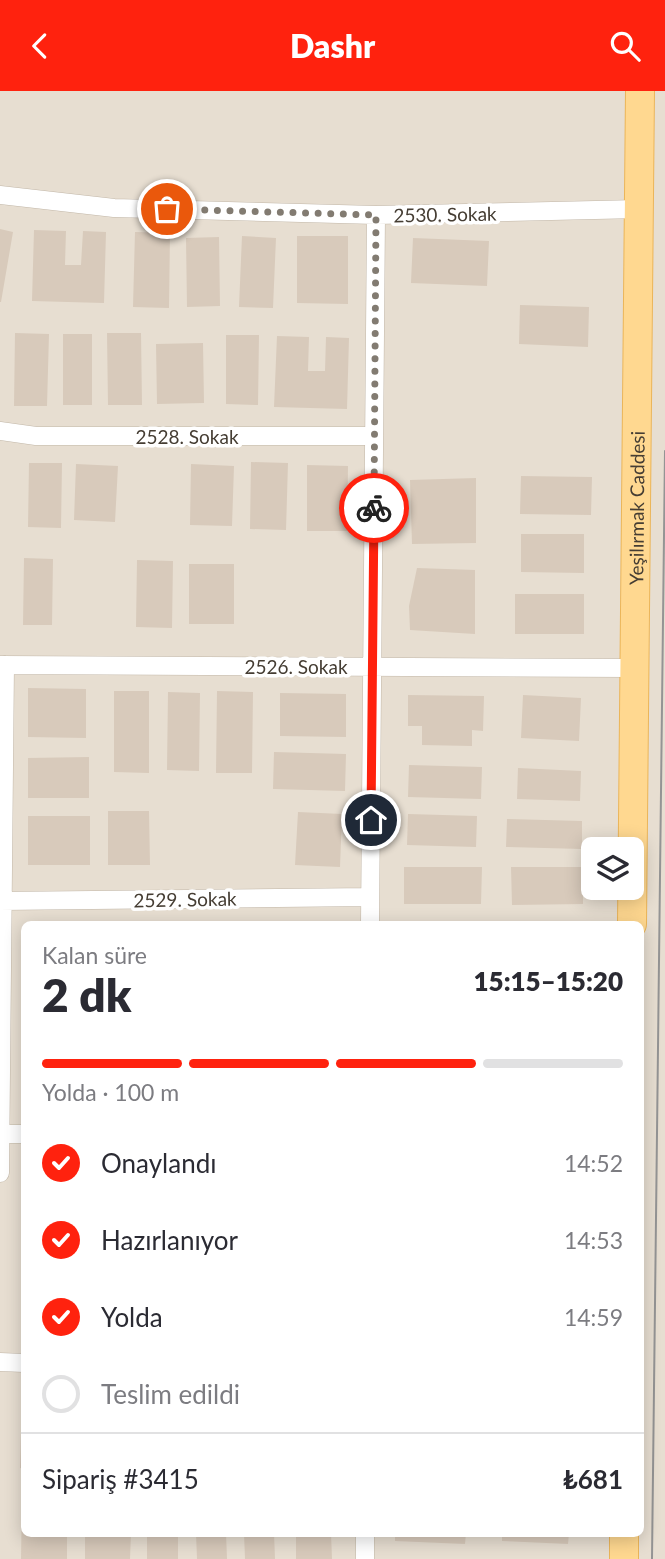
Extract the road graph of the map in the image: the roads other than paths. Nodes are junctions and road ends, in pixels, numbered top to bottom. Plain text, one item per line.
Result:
1 (640, 91) edge
2 (0, 195) edge
3 (639, 209) junction
4 (376, 215) junction
5 (0, 431) edge
6 (374, 436) junction
7 (2, 665) edge
8 (372, 666) junction
9 (633, 668) junction
10 (370, 897) junction
11 (1, 901) edge
12 (370, 921) edge
13 (632, 921) edge
14 (0, 1134) edge
15 (21, 1134) edge
16 (0, 1173) edge
17 (0, 1362) edge
18 (21, 1363) edge
19 (365, 1537) edge
20 (624, 1537) edge
21 (365, 1559) edge
22 (624, 1559) edge

1 - 3 main road, Yeşilırmak Caddesi
2 - 4 street, 2530. Sokak
3 - 4 street, 2530. Sokak
3 - 9 main road, Yeşilırmak Caddesi
4 - 6 street
5 - 6 street, 2528. Sokak
6 - 8 street
7 - 8 street, 2526. Sokak
7 - 11 street
8 - 9 street, 2526. Sokak
8 - 10 street
9 - 13 main road, Yeşilırmak Caddesi
10 - 11 street, 2529. Sokak
10 - 12 street
11 - 14 street
14 - 15 street
14 - 16 street
17 - 18 street
19 - 21 street
20 - 22 main road

